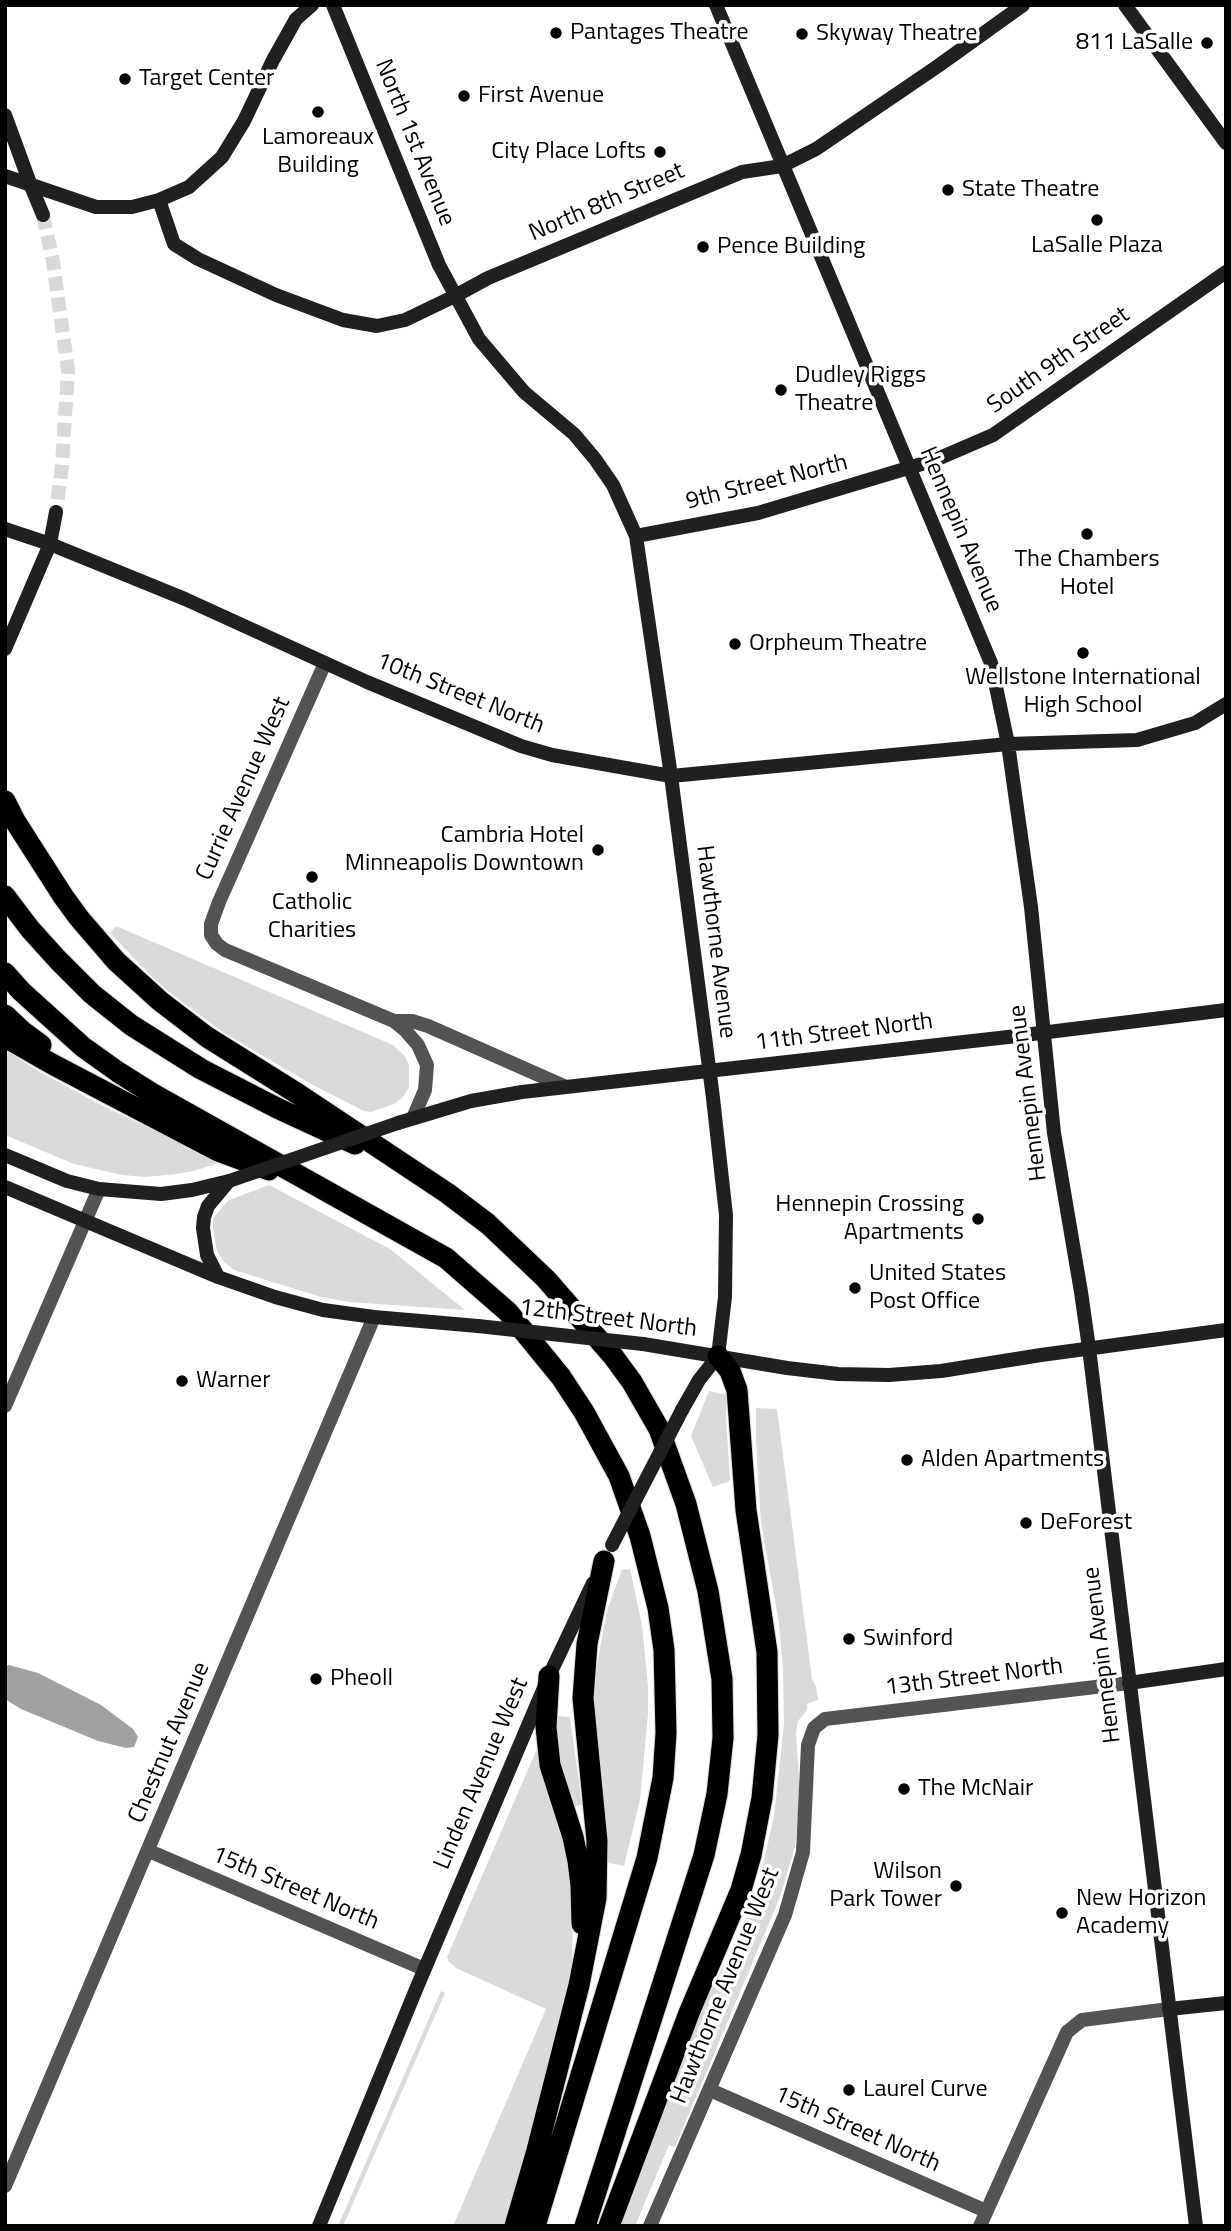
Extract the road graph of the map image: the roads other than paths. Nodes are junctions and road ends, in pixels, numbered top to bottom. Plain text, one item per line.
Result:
1 (312, 5) edge
2 (333, 5) edge
3 (716, 5) edge
4 (1023, 5) edge
5 (1125, 5) edge
6 (5, 115) edge
7 (1226, 143) edge
8 (782, 166) junction
9 (5, 176) edge
10 (31, 186) junction
11 (159, 201) junction
12 (43, 215) tunnel mouth
13 (1226, 272) edge
14 (455, 296) junction
15 (909, 469) junction
16 (56, 512) tunnel mouth
17 (6, 529) edge
18 (636, 536) junction
19 (50, 544) junction
20 (5, 649) edge
21 (325, 663) junction
22 (1226, 704) edge
23 (1008, 744) junction
24 (671, 776) junction
25 (5, 790) edge
26 (5, 801) edge
27 (15, 821) junction
28 (5, 896) edge
29 (211, 935) joint
30 (5, 973) edge
31 (1226, 1010) edge
32 (5, 1015) edge
33 (394, 1021) junction
34 (1044, 1033) junction
35 (5, 1037) edge
36 (708, 1072) junction
37 (566, 1087) junction
38 (105, 1092) junction
39 (413, 1118) junction
40 (5, 1155) edge
41 (229, 1181) junction
42 (5, 1187) edge
43 (99, 1189) junction
44 (447, 1192) junction
45 (337, 1195) junction
46 (85, 1222) junction
47 (218, 1277) junction
48 (374, 1317) junction
49 (1226, 1330) edge
50 (1088, 1348) junction
51 (718, 1356) junction
52 (5, 1406) edge
53 (608, 1553) junction
54 (1226, 1669) edge
55 (549, 1676) junction
56 (1129, 1682) junction
57 (825, 1719) joint
58 (149, 1851) junction
59 (424, 1969) junction
60 (579, 1985) junction
61 (1226, 2003) edge
62 (1169, 2008) junction
63 (710, 2090) junction
64 (5, 2186) edge
65 (986, 2211) junction
66 (319, 2226) edge
67 (515, 2226) edge
68 (535, 2226) edge
69 (585, 2226) edge
70 (609, 2226) edge
71 (650, 2226) edge
72 (980, 2226) edge
73 (1196, 2226) edge

1 - 11 street
2 - 14 street, North 1st Avenue
3 - 8 street, Hennepin Avenue
4 - 8 street, North 8th Street
5 - 7 street
6 - 10 street
8 - 14 street, North 8th Street
8 - 15 street, Hennepin Avenue
9 - 10 street
10 - 11 street
10 - 12 street
11 - 14 street, North 8th Street
13 - 15 street, South 9th Street
14 - 18 street, North 1st Avenue
15 - 18 street, 9th Street North
15 - 23 street, Hennepin Avenue
16 - 19 street
17 - 19 street, 10th Street North
18 - 24 street, Hawthorne Avenue
19 - 20 street
19 - 21 street, 10th Street North
21 - 24 street, 10th Street North
21 - 29 street, Currie Avenue West
22 - 23 street, 10th Street North
23 - 24 street, 10th Street North
23 - 34 street, Hennepin Avenue
24 - 36 street, Hawthorne Avenue
25 - 27 highway
26 - 27 highway
27 - 44 highway
28 - 44 highway
29 - 33 street, 11th Street North
30 - 45 highway
31 - 34 street, 11th Street North
32 - 38 highway
33 - 37 street, 11th Street North
33 - 39 street, 11th Street North
34 - 36 street, 11th Street North
34 - 50 street, Hennepin Avenue
35 - 38 highway
36 - 37 street, 11th Street North
36 - 51 street, Hawthorne Avenue
37 - 39 street, 11th Street North
38 - 45 highway
39 - 41 street, 11th Street North, bridge
40 - 43 street
41 - 43 street
41 - 47 street
42 - 46 street, 12th Street North
43 - 46 street
44 - 69 highway
45 - 68 highway
46 - 47 street, 12th Street North
46 - 52 street
47 - 48 street, 12th Street North
48 - 51 street, 12th Street North, bridge
48 - 58 street, Chestnut Avenue
49 - 50 street, 12th Street North
50 - 51 street, 12th Street North
50 - 56 street, Hennepin Avenue
51 - 53 street, Linden Avenue West, bridge
51 - 70 highway
53 - 55 street, Linden Avenue West
53 - 60 highway
54 - 56 street
55 - 59 street, Linden Avenue West
55 - 60 highway
56 - 57 street, 13th Street North
56 - 62 street, Hennepin Avenue
57 - 63 street, Hawthorne Avenue West
58 - 59 street, 15th Street North
58 - 64 street, Chestnut Avenue
59 - 66 street, Linden Avenue West
60 - 67 highway
61 - 62 street
62 - 65 street
62 - 73 street, Hennepin Avenue
63 - 65 street, 15th Street North
63 - 71 street, Hawthorne Avenue West
65 - 72 street

